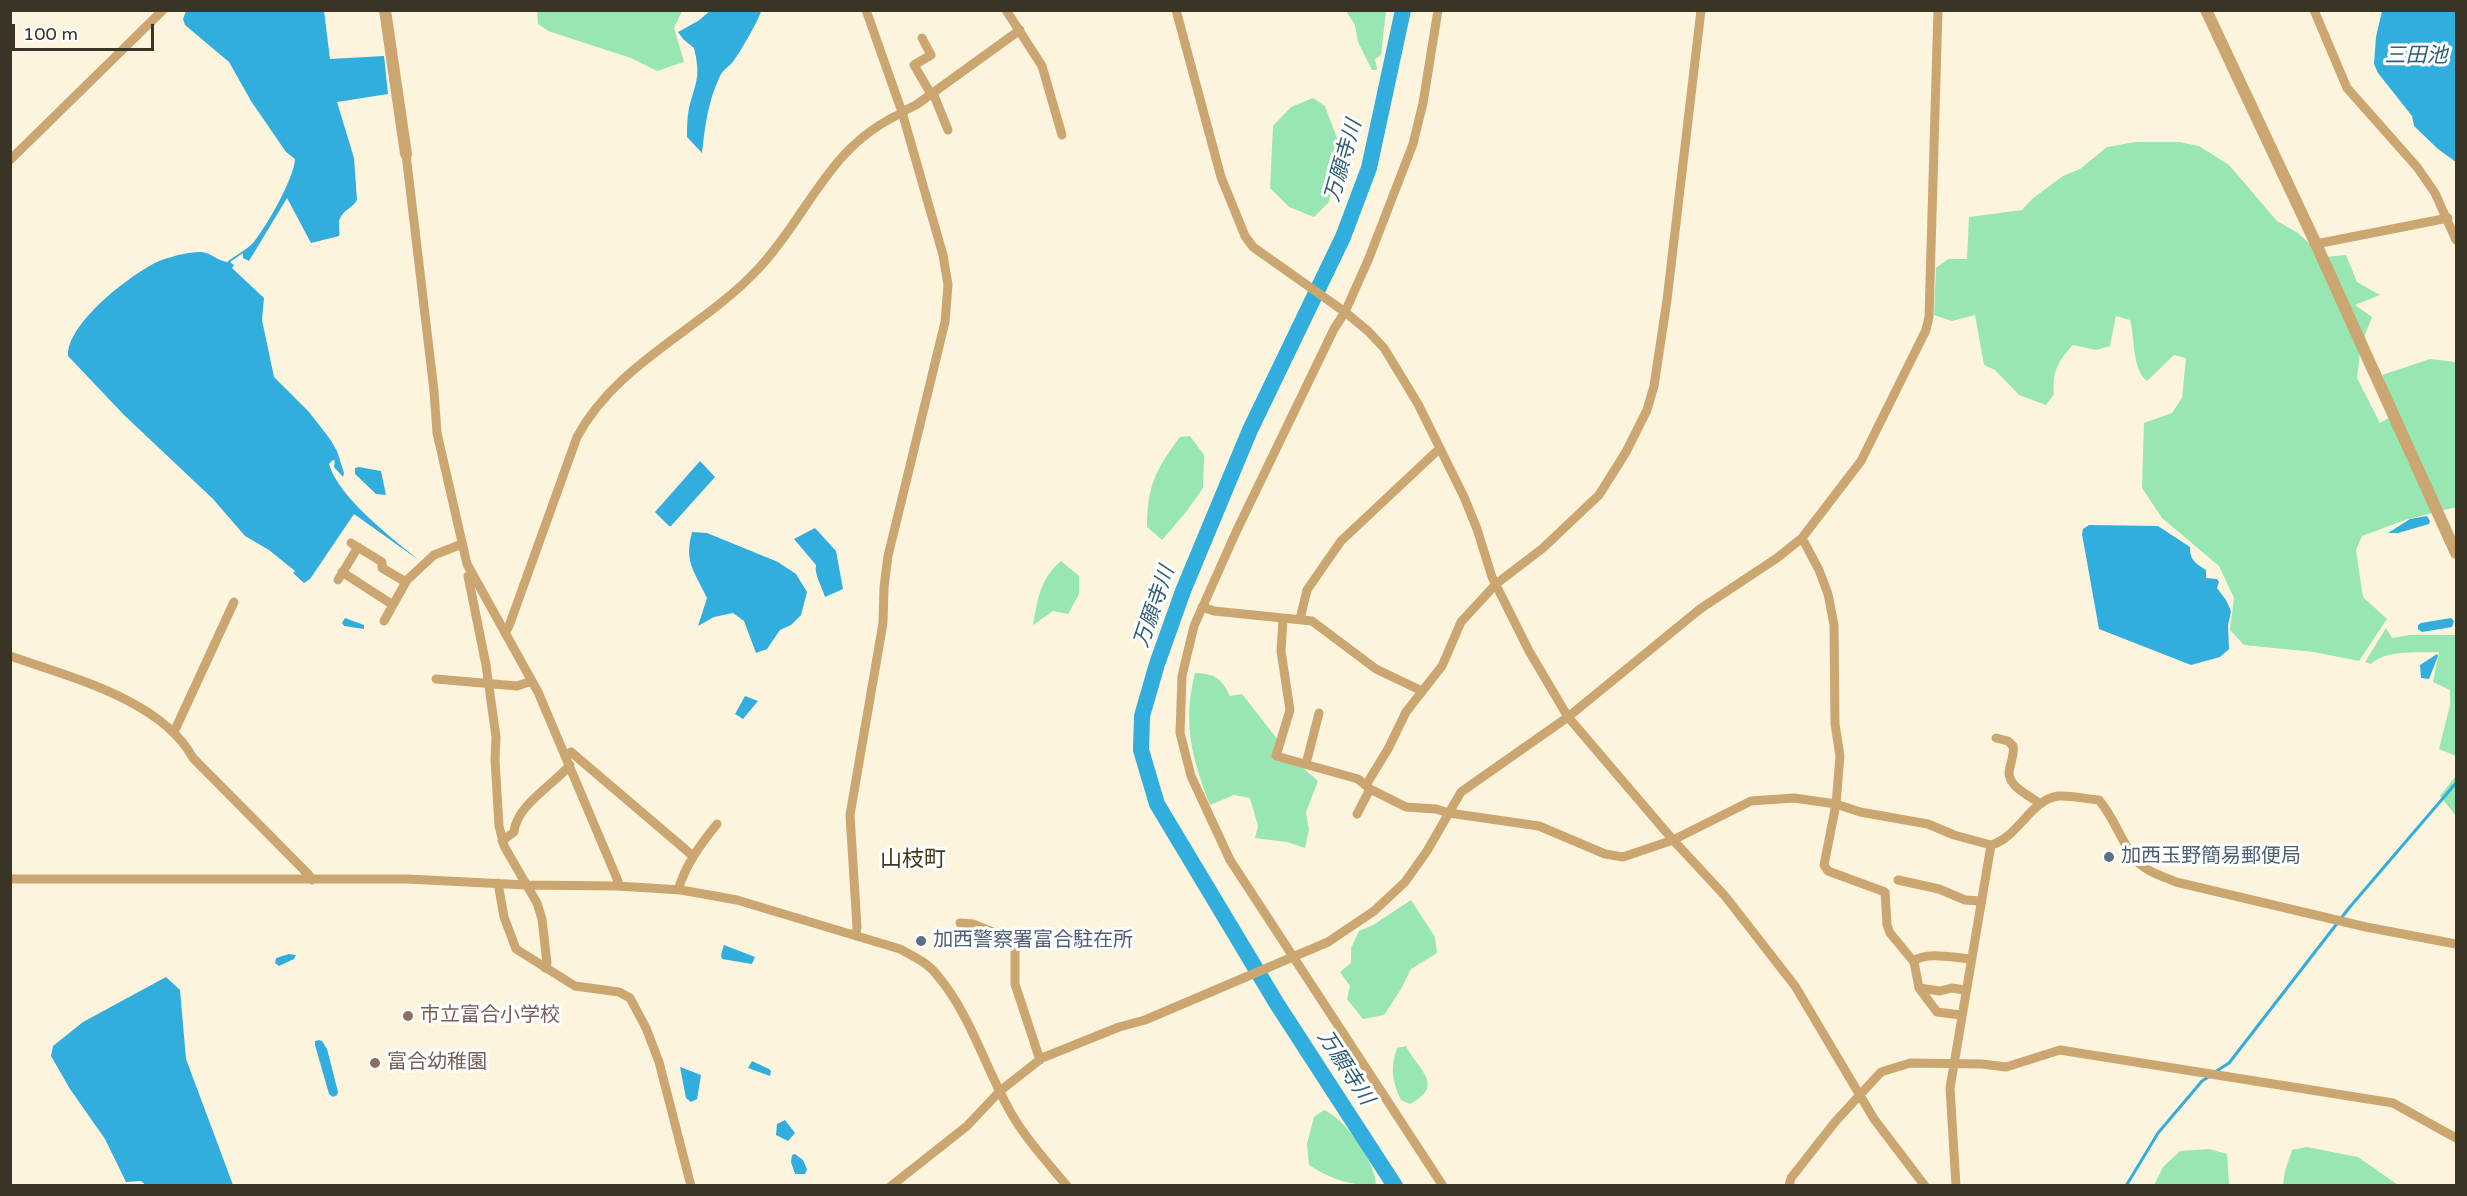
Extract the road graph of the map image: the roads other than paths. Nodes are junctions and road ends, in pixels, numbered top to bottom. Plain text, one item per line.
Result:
1 (163, 10) edge
2 (385, 10) edge
3 (866, 10) edge
4 (1006, 10) edge
5 (1176, 10) edge
6 (1438, 10) edge
7 (1701, 10) edge
8 (1938, 10) edge
9 (2206, 10) edge
10 (2314, 10) edge
11 (1020, 30) junction
12 (922, 38) dead end
13 (932, 93) junction
14 (902, 113) junction
15 (948, 130) dead end
16 (1062, 135) dead end
17 (406, 154) joint
18 (10, 160) edge
19 (2448, 218) junction
20 (2457, 240) edge
21 (2316, 244) junction
22 (1343, 311) junction
23 (1439, 449) junction
24 (1802, 538) junction
25 (462, 544) junction
26 (2457, 553) edge
27 (471, 573) junction
28 (406, 582) junction
29 (1496, 584) junction
30 (234, 602) dead end
31 (393, 605) junction
32 (1202, 607) junction
33 (1283, 619) junction
34 (1300, 619) junction
35 (384, 621) dead end
36 (505, 633) junction
37 (10, 656) edge
38 (436, 678) dead end
39 (532, 681) junction
40 (488, 683) junction
41 (1422, 691) junction
42 (1319, 713) dead end
43 (1568, 717) junction
44 (174, 732) junction
45 (1996, 738) dead end
46 (568, 760) junction
47 (1306, 764) junction
48 (1368, 787) junction
49 (1836, 804) junction
50 (2040, 804) junction
51 (1449, 813) junction
52 (1357, 814) dead end
53 (717, 824) dead end
54 (1672, 840) junction
55 (502, 841) junction
56 (1991, 845) junction
57 (693, 855) junction
58 (10, 879) edge
59 (312, 880) junction
60 (1899, 880) dead end
61 (498, 883) junction
62 (528, 885) junction
63 (617, 886) junction
64 (678, 890) junction
65 (1981, 902) junction
66 (960, 923) dead end
67 (856, 936) junction
68 (2457, 944) edge
69 (1292, 956) junction
70 (1971, 959) junction
71 (1913, 961) junction
72 (545, 968) junction
73 (1918, 988) junction
74 (1965, 990) junction
75 (1961, 1015) junction
76 (1040, 1060) junction
77 (1954, 1063) junction
78 (1000, 1091) junction
79 (1860, 1096) junction
80 (2457, 1138) edge
81 (691, 1185) edge
82 (891, 1185) edge
83 (1066, 1185) edge
84 (1443, 1185) edge
85 (1789, 1185) edge
86 (1925, 1185) edge
87 (1956, 1185) edge

1 - 18 street
2 - 17 street
3 - 14 street
4 - 11 street
5 - 22 street
6 - 22 street
7 - 29 street
8 - 24 street
9 - 21 street
10 - 19 street
11 - 13 street
11 - 16 street
12 - 13 street
13 - 14 street
13 - 15 street
14 - 36 street
14 - 67 street
17 - 25 street
19 - 20 street
19 - 21 street
21 - 26 street
22 - 23 street
22 - 32 street
23 - 29 street
23 - 34 street
24 - 43 street
24 - 49 street
25 - 27 street
25 - 28 street
27 - 36 street
27 - 40 street
28 - 31 street
28 - 31 street
29 - 41 street
29 - 43 street
30 - 44 street
31 - 35 street
32 - 33 street
32 - 69 street
33 - 34 street
33 - 47 street
34 - 41 street
36 - 39 street
37 - 44 street
38 - 40 street
39 - 40 street
39 - 46 street
40 - 55 street
41 - 48 street
42 - 47 street
43 - 51 street
43 - 54 street
44 - 59 street
45 - 50 street
46 - 55 street
46 - 57 street
46 - 63 street
47 - 48 street
48 - 51 street
48 - 52 street
49 - 54 street
49 - 56 street
49 - 71 street
50 - 56 street
50 - 68 street
51 - 54 street
51 - 69 street
53 - 57 street
54 - 79 street
55 - 62 street
56 - 65 street
57 - 64 street
58 - 59 street
59 - 61 street
60 - 65 street
61 - 62 street
61 - 72 street
62 - 63 street
62 - 72 street
63 - 64 street
64 - 67 street
65 - 70 street
66 - 76 street
67 - 78 street
69 - 76 street
69 - 84 street
70 - 71 street
70 - 74 street
71 - 73 street
72 - 81 street
73 - 74 street
73 - 75 street
74 - 75 street
75 - 77 street
76 - 78 street
77 - 79 street
77 - 80 street
77 - 87 street
78 - 82 street
78 - 83 street
79 - 85 street
79 - 86 street

